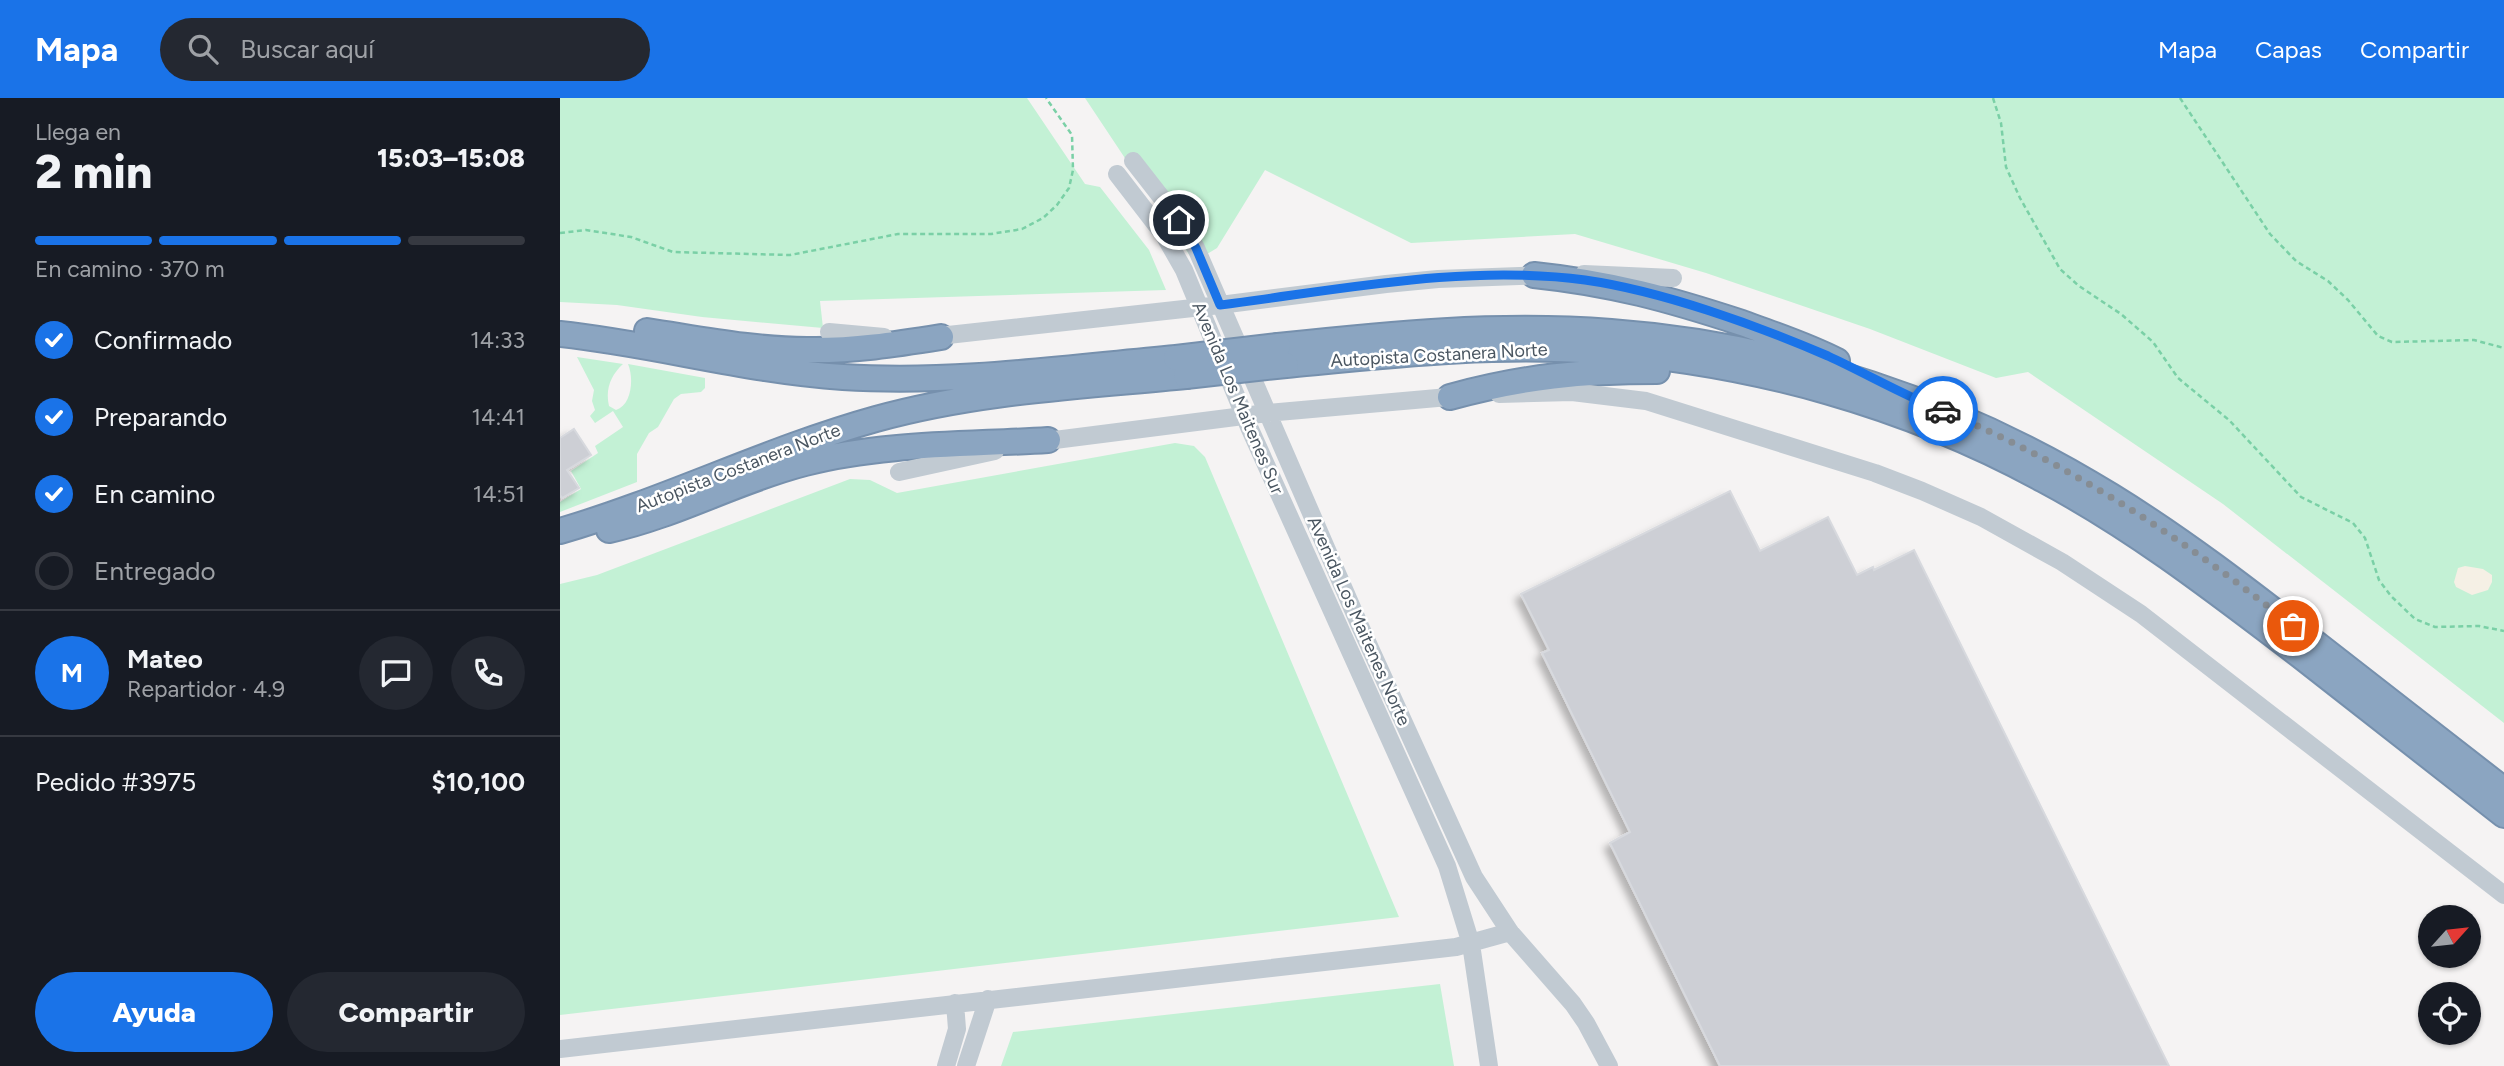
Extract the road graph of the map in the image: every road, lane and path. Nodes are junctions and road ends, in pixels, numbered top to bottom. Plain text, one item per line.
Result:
1 (1046, 98) edge
2 (1993, 98) edge
3 (2180, 98) edge
4 (1133, 161) dead end
5 (1117, 174) dead end
6 (560, 233) edge
7 (1534, 275) junction
8 (1673, 278) dead end
9 (1220, 305) junction
10 (1199, 307) junction
11 (560, 325) edge
12 (829, 332) dead end
13 (560, 334) edge
14 (941, 337) junction
15 (2504, 348) edge
16 (1282, 356) junction
17 (1181, 367) junction
18 (1823, 390) junction
19 (1903, 395) junction
20 (1450, 397) junction
21 (1268, 413) junction
22 (1244, 416) junction
23 (1048, 440) junction
24 (899, 472) dead end
25 (560, 531) edge
26 (560, 538) edge
27 (1360, 626) junction
28 (2504, 631) edge
29 (1342, 634) junction
30 (2504, 790) edge
31 (2504, 814) edge
32 (2504, 895) edge
33 (1510, 932) junction
34 (1471, 944) junction
35 (988, 999) junction
36 (955, 1003) junction
37 (560, 1049) edge
38 (946, 1066) edge
39 (966, 1066) edge
40 (1489, 1066) edge
41 (1608, 1066) edge

1 - 6 path
2 - 28 path
3 - 15 path
4 - 9 street, Avenida Los Maitenes Norte
5 - 10 street, Avenida Los Maitenes Sur
7 - 8 street
7 - 9 street
7 - 19 highway
9 - 10 street
9 - 21 street, Avenida Los Maitenes Norte
10 - 14 street
10 - 22 street, Avenida Los Maitenes Sur
11 - 14 highway
12 - 14 street
13 - 17 highway, Autopista Costanera Norte
16 - 17 highway, Autopista Costanera Norte, bridge
16 - 18 highway, Autopista Costanera Norte
16 - 19 highway, Autopista Costanera Norte
17 - 25 highway, Autopista Costanera Norte
18 - 20 highway
18 - 31 highway, Autopista Costanera Norte
19 - 30 highway, Autopista Costanera Norte
20 - 21 street
20 - 32 street
21 - 22 street
21 - 27 street, Avenida Los Maitenes Norte
22 - 23 street
22 - 29 street, Avenida Los Maitenes Sur
23 - 24 street
23 - 26 highway
27 - 29 street
27 - 33 street, Avenida Los Maitenes Norte
29 - 34 street, Avenida Los Maitenes Sur
33 - 34 street
33 - 41 street, Avenida Los Maitenes Norte
34 - 35 street
34 - 40 street, Avenida Los Maitenes Sur
35 - 36 street
35 - 39 street
36 - 37 street
36 - 38 street

